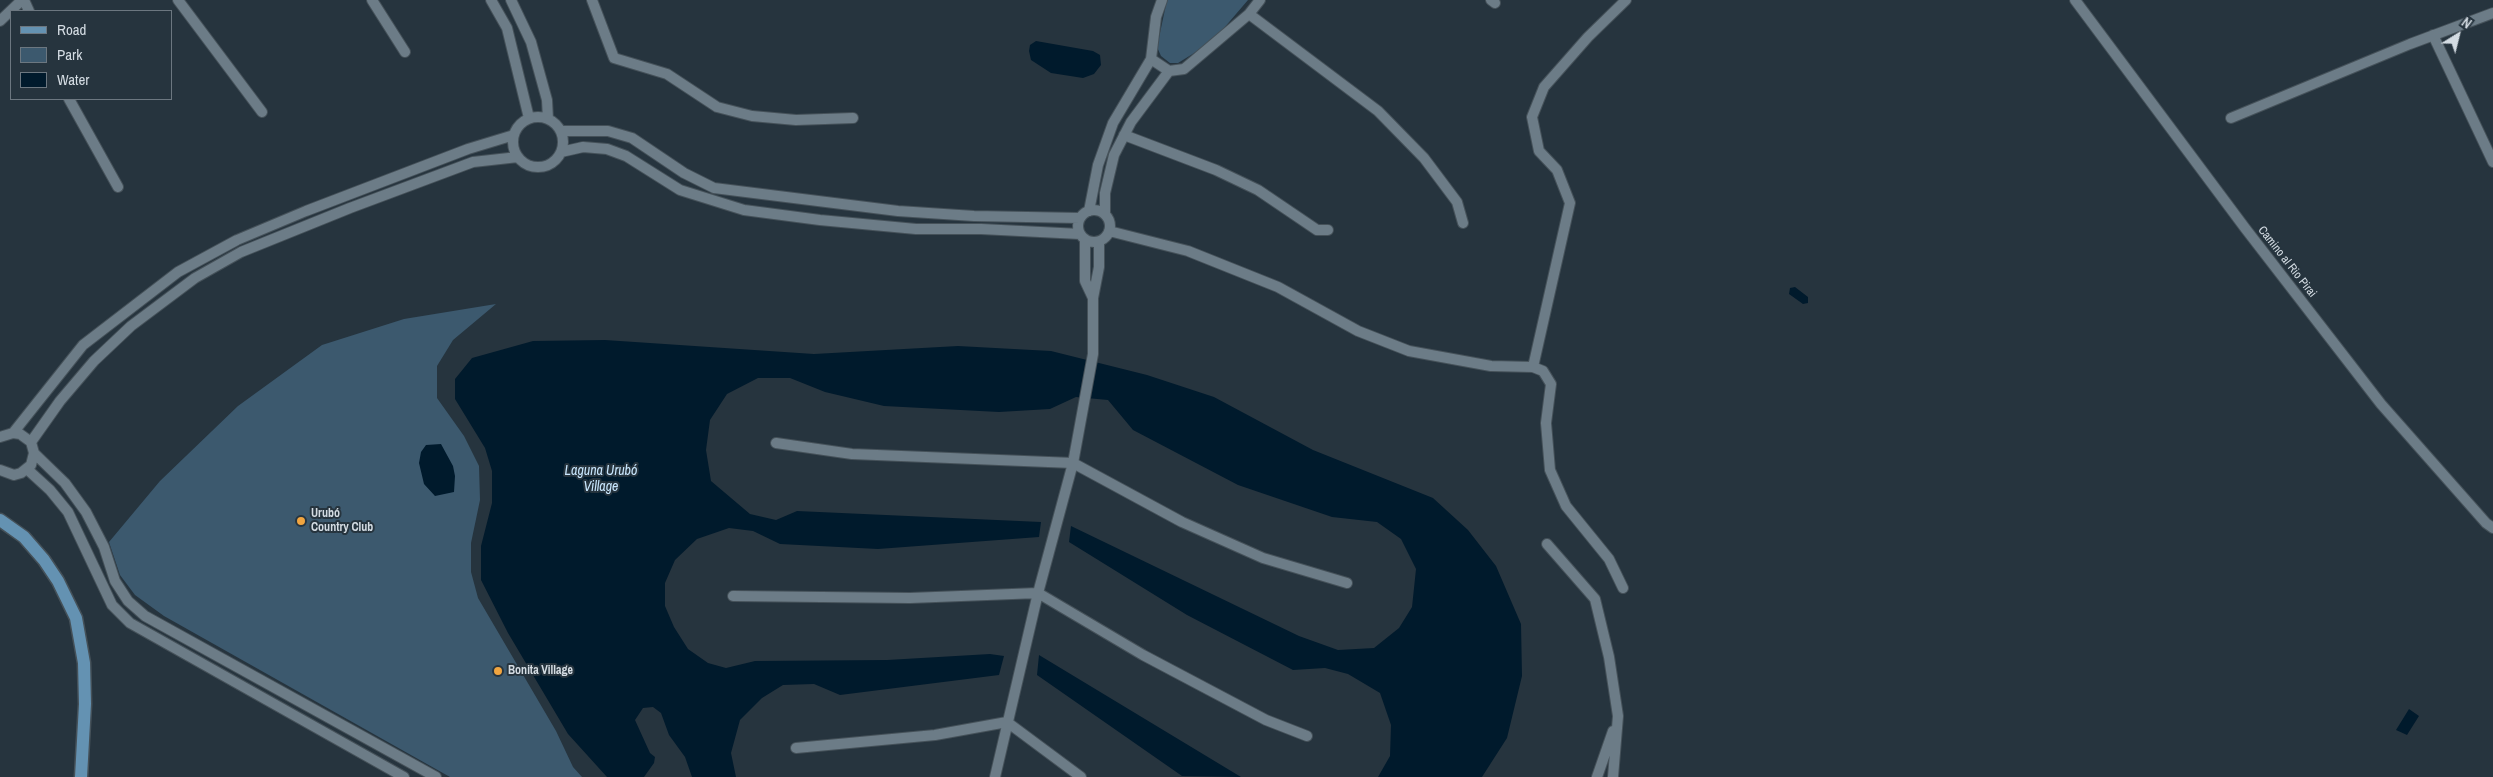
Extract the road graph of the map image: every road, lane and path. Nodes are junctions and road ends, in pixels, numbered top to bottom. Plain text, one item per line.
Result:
1 (23, 0) edge
2 (178, 0) edge
3 (372, 0) edge
4 (491, 0) edge
5 (511, 0) edge
6 (592, 0) edge
7 (1162, 0) edge
8 (1260, 0) edge
9 (1626, 0) edge
10 (2075, 0) edge
11 (12, 10) edge
12 (10, 12) edge
13 (2493, 13) edge
14 (1249, 14) junction
15 (0, 21) edge
16 (2433, 35) junction
17 (405, 52) dead end
18 (1151, 59) junction
19 (1169, 71) junction
20 (70, 100) edge
21 (262, 112) dead end
22 (529, 118) junction
23 (548, 118) junction
24 (853, 118) dead end
25 (2230, 118) dead end
26 (561, 131) junction
27 (514, 135) junction
28 (1124, 135) junction
29 (561, 152) junction
30 (518, 157) junction
31 (662, 160) junction
32 (2493, 162) edge
33 (653, 173) junction
34 (118, 187) dead end
35 (822, 203) junction
36 (1090, 211) junction
37 (1105, 214) junction
38 (1080, 218) junction
39 (820, 220) junction
40 (1463, 224) dead end
41 (1328, 230) dead end
42 (1110, 231) junction
43 (1083, 236) junction
44 (1099, 242) junction
45 (1093, 298) junction
46 (122, 313) junction
47 (131, 326) junction
48 (1533, 367) junction
49 (13, 433) junction
50 (0, 437) edge
51 (31, 442) junction
52 (776, 444) dead end
53 (34, 453) junction
54 (1074, 463) junction
55 (27, 469) junction
56 (0, 470) edge
57 (0, 520) edge
58 (2493, 528) edge
59 (1547, 544) dead end
60 (1347, 583) dead end
61 (1623, 588) dead end
62 (1038, 593) junction
63 (733, 596) dead end
64 (128, 602) junction
65 (118, 610) junction
66 (1618, 716) junction
67 (1007, 722) junction
68 (1307, 736) dead end
69 (796, 748) dead end
70 (81, 777) edge
71 (404, 777) edge
72 (436, 777) edge
73 (995, 777) edge
74 (1081, 777) edge
75 (1597, 777) edge
76 (1613, 777) edge

1 - 11 street
2 - 21 street
3 - 17 street
4 - 22 street
5 - 23 street
6 - 24 street
7 - 18 street
8 - 14 street
9 - 48 street
10 - 58 street, Camino al Rio Pirai
12 - 15 street
13 - 16 street
14 - 19 street
14 - 40 street
16 - 25 street
16 - 32 street
18 - 19 street
18 - 36 street
19 - 28 street
20 - 34 street
22 - 23 street
22 - 27 street
23 - 26 street
26 - 29 street
26 - 31 street
27 - 30 street
27 - 46 street
28 - 37 street
28 - 41 street
29 - 30 street
29 - 33 street
30 - 47 street
31 - 33 street
31 - 35 street
33 - 39 street
35 - 38 street
35 - 39 street
36 - 37 street
36 - 38 street
37 - 42 street
38 - 43 street
39 - 43 street
42 - 44 street
42 - 48 street
43 - 44 street
43 - 45 street
44 - 45 street
45 - 54 street
46 - 47 street
46 - 49 street
47 - 51 street
48 - 61 street
49 - 50 street
49 - 51 street
51 - 53 street
52 - 54 street
53 - 55 street
53 - 64 street
54 - 60 street
54 - 62 street
55 - 56 street
55 - 65 street
57 - 70 main road
59 - 66 street
62 - 63 street
62 - 67 street
62 - 68 street
64 - 65 street
64 - 72 street
65 - 71 street
66 - 75 street
66 - 76 street
67 - 69 street
67 - 73 street
67 - 74 street

